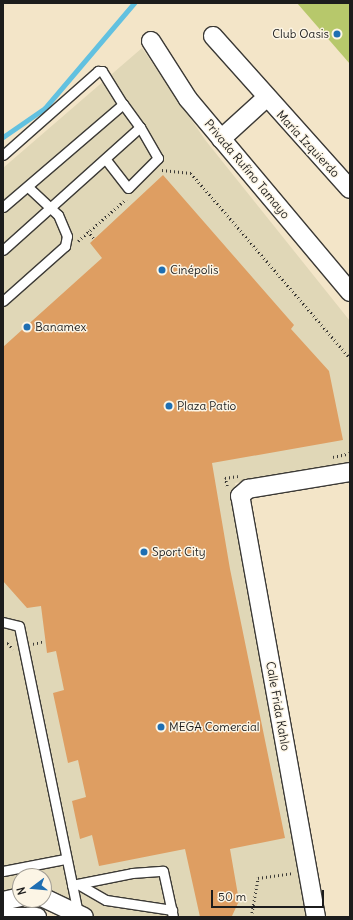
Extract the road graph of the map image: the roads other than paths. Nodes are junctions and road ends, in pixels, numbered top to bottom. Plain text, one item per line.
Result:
1 (213, 36) dead end
2 (151, 41) dead end
3 (266, 98) junction
4 (123, 104) junction
5 (140, 127) junction
6 (221, 139) junction
7 (3, 155) edge
8 (105, 160) junction
9 (28, 187) junction
10 (350, 189) edge
11 (3, 207) edge
12 (52, 209) junction
13 (3, 250) edge
14 (350, 292) edge
15 (3, 301) edge
16 (350, 472) edge
17 (3, 622) edge
18 (66, 859) junction
19 (3, 871) edge
20 (75, 885) junction
21 (52, 902) edge
22 (8, 913) edge
23 (172, 913) edge
24 (81, 916) edge
25 (38, 917) edge
26 (316, 917) edge

1 - 3 street, María Izquierdo
2 - 6 street, Privada Rufino Tamayo
3 - 6 street
3 - 10 street, María Izquierdo
4 - 5 lane
4 - 7 lane
4 - 9 lane
5 - 8 lane
5 - 8 lane
6 - 14 street, Privada Rufino Tamayo
8 - 12 lane
9 - 11 lane
9 - 12 lane
12 - 13 lane
12 - 15 lane
16 - 26 street, Calle Frida Kahlo
17 - 18 lane
18 - 19 lane
18 - 20 lane
20 - 23 lane
20 - 23 lane
20 - 24 lane
21 - 24 street
22 - 25 street

